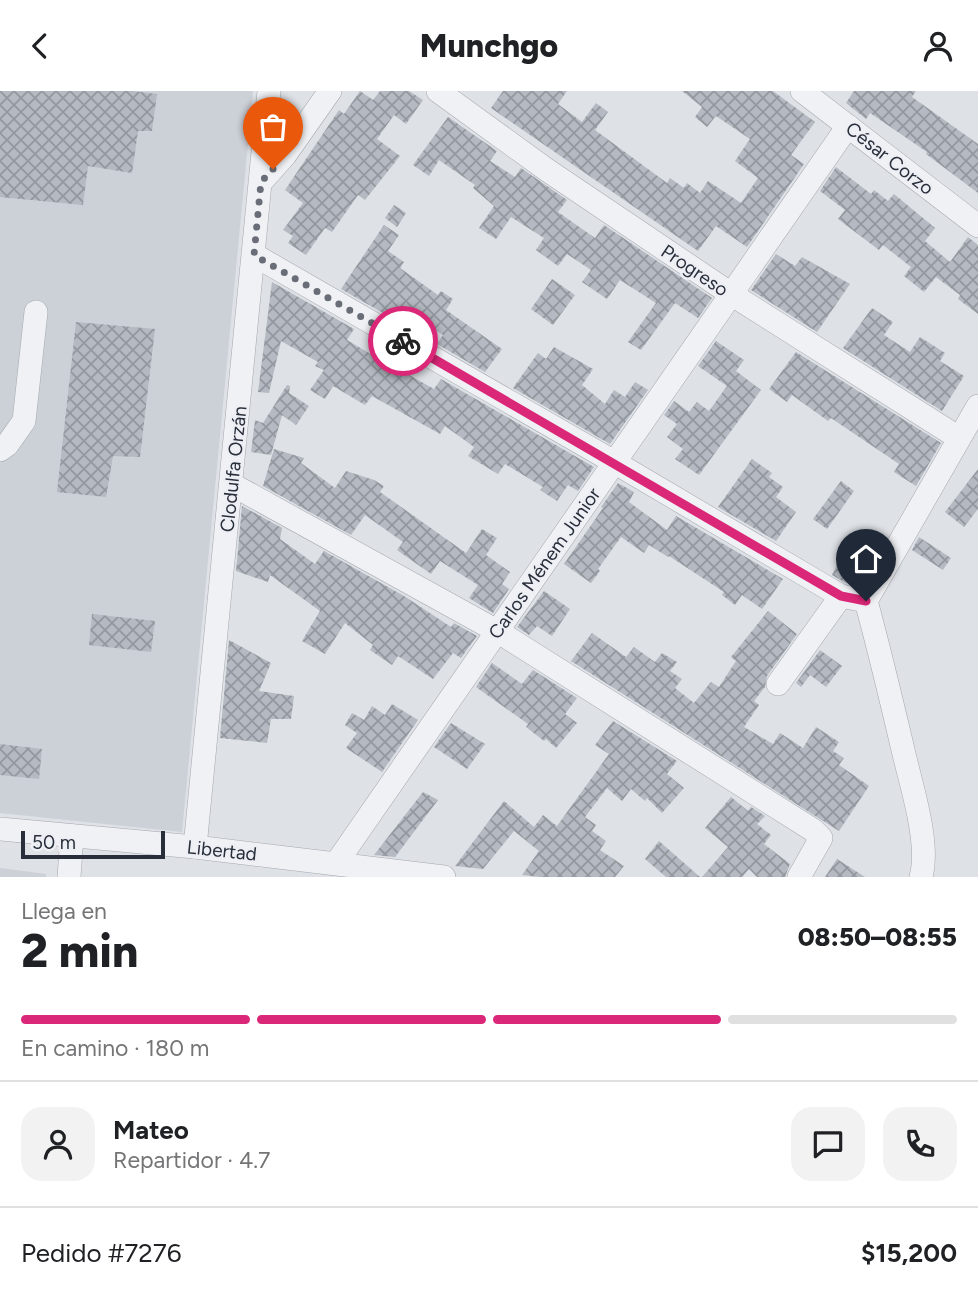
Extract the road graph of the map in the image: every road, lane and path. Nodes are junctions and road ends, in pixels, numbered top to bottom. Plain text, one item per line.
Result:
1 (269, 91) edge
2 (330, 91) edge
3 (438, 91) edge
4 (802, 91) edge
5 (848, 126) junction
6 (261, 182) junction
7 (978, 226) edge
8 (254, 255) junction
9 (731, 295) junction
10 (36, 312) dead end
11 (978, 406) edge
12 (959, 438) junction
13 (0, 450) edge
14 (614, 462) junction
15 (231, 484) junction
16 (841, 596) junction
17 (866, 601) junction
18 (497, 631) junction
19 (778, 684) dead end
20 (0, 829) edge
21 (72, 836) junction
22 (195, 847) junction
23 (337, 862) junction
24 (69, 877) edge
25 (444, 877) edge
26 (799, 877) edge
27 (921, 877) edge

1 - 6 street, Clodulfa Orzán
2 - 6 street
3 - 9 street, Progreso
4 - 5 street, César Corzo
5 - 7 street, César Corzo
5 - 9 street, Carlos Ménem Junior
6 - 8 street, Clodulfa Orzán
8 - 14 street
8 - 15 street, Clodulfa Orzán
9 - 12 street, Progreso
9 - 14 street, Carlos Ménem Junior
10 - 13 street
11 - 12 street
12 - 17 street
14 - 16 street
14 - 18 street, Carlos Ménem Junior
15 - 18 street
15 - 22 street, Clodulfa Orzán
16 - 17 street
16 - 19 street
17 - 27 street
18 - 23 street, Carlos Ménem Junior
18 - 26 street
20 - 21 street, Libertad
21 - 22 street, Libertad
21 - 24 street
22 - 23 street, Libertad
23 - 25 street, Libertad

